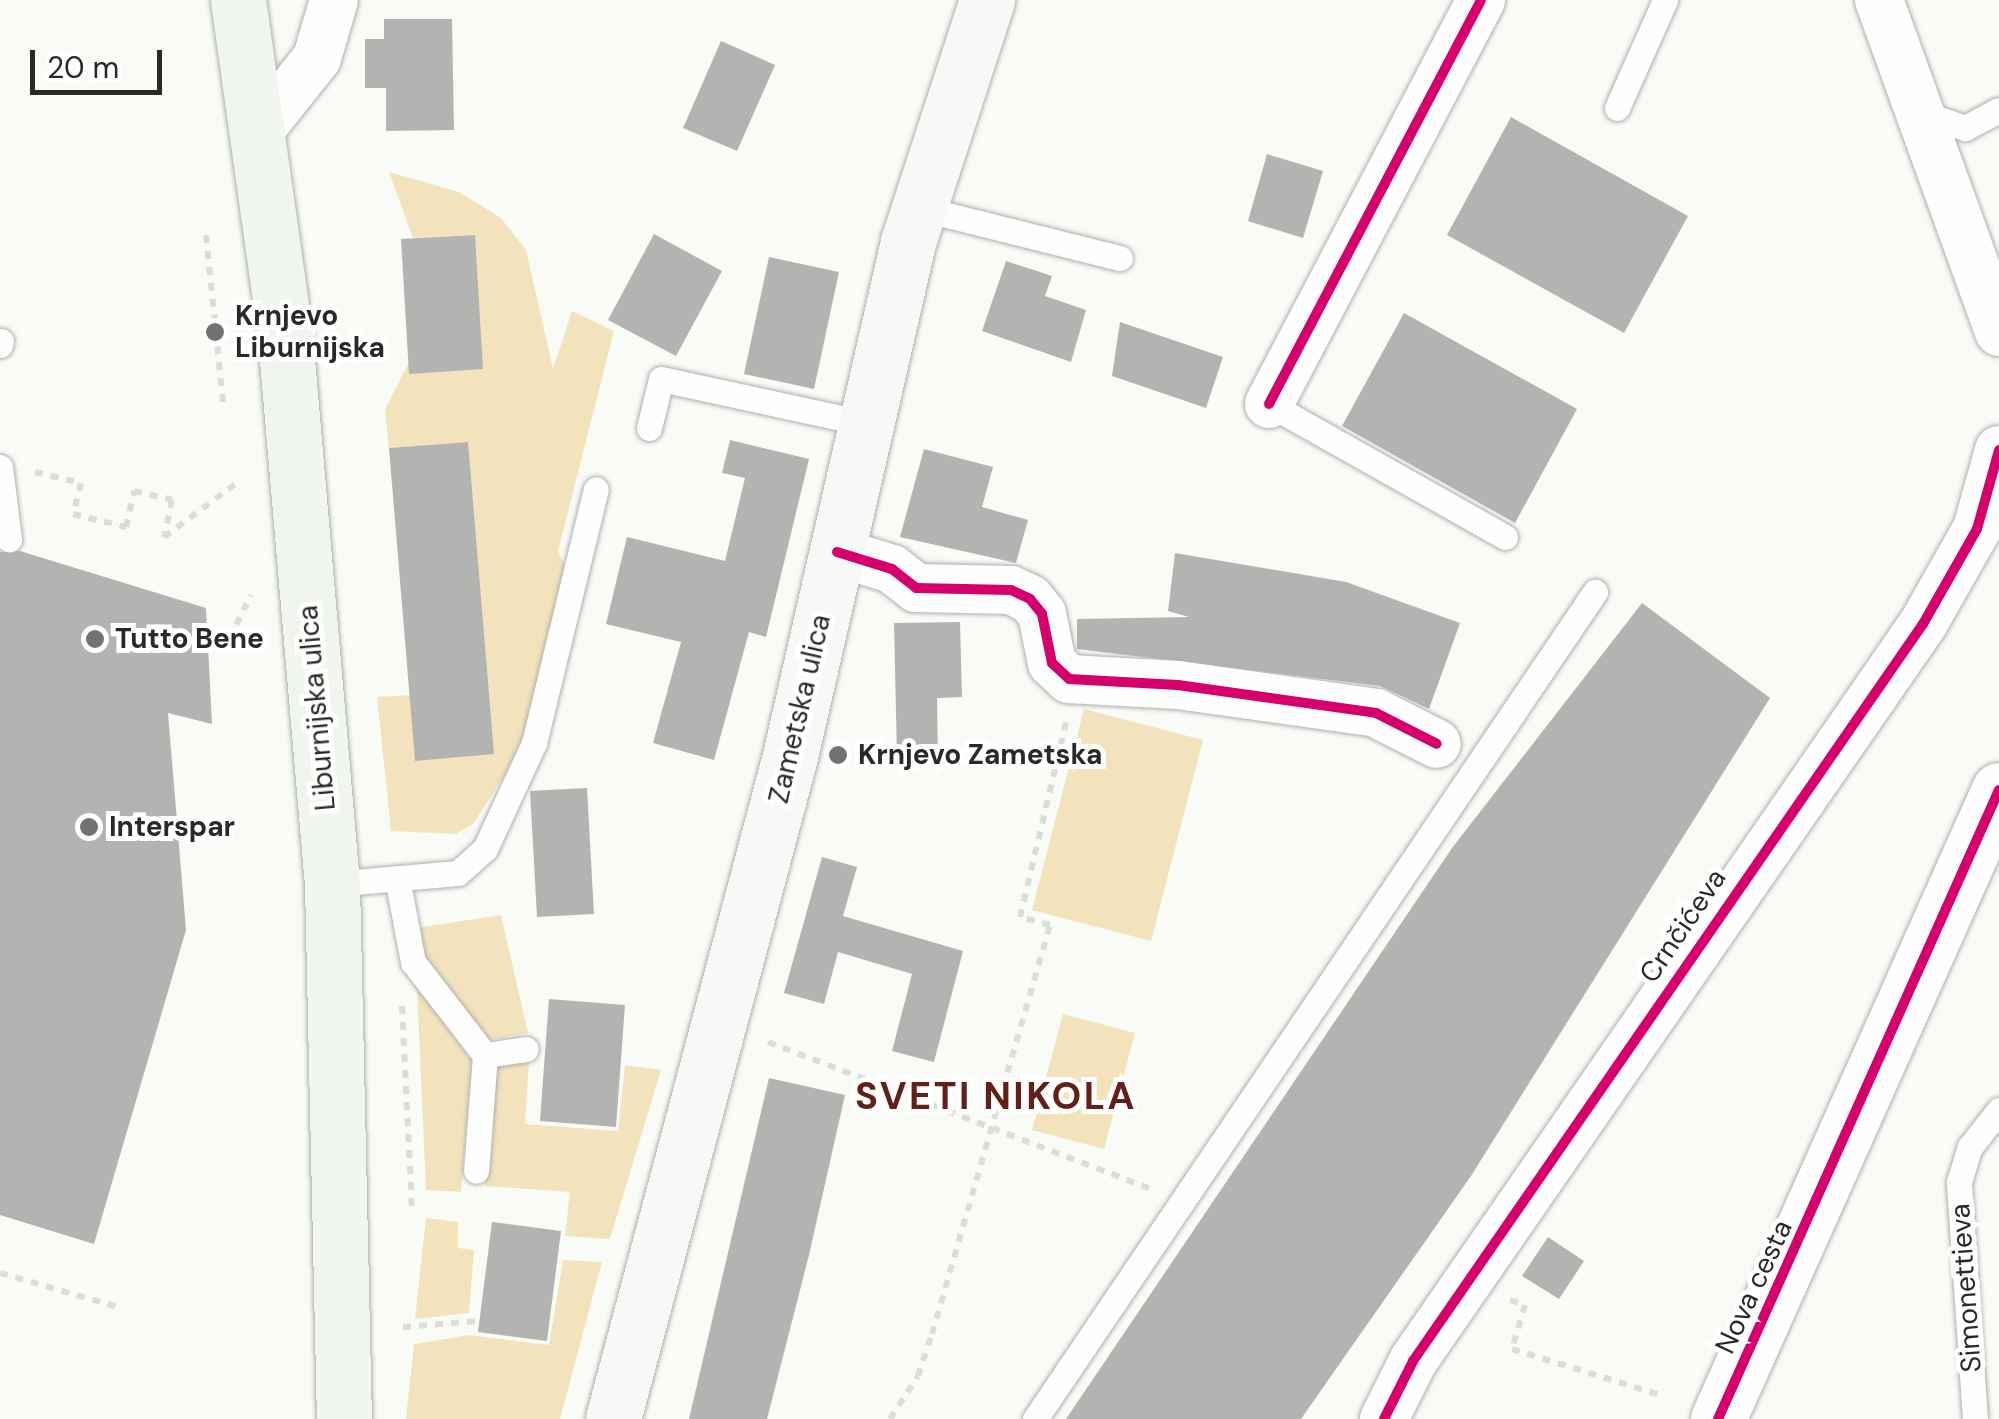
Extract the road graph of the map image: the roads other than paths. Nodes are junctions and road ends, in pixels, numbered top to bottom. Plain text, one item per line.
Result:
1 (238, 0) edge
2 (334, 0) edge
3 (987, 0) edge
4 (1481, 0) edge
5 (1665, 0) edge
6 (1879, 0) edge
7 (1617, 108) dead end
8 (1999, 110) edge
9 (1922, 113) junction
10 (255, 136) junction
11 (919, 208) junction
12 (1120, 258) dead end
13 (1999, 332) edge
14 (1269, 404) joint
15 (864, 423) junction
16 (649, 428) dead end
17 (1999, 450) edge
18 (8, 467) edge
19 (596, 489) dead end
20 (1505, 537) dead end
21 (9, 538) dead end
22 (837, 552) junction
23 (1595, 592) dead end
24 (1437, 744) joint
25 (1472, 780) junction
26 (1999, 790) edge
27 (397, 878) junction
28 (332, 884) junction
29 (526, 1049) dead end
30 (485, 1055) junction
31 (1999, 1110) edge
32 (476, 1171) dead end
33 (344, 1419) edge
34 (612, 1419) edge
35 (1035, 1419) edge
36 (1384, 1419) edge
37 (1718, 1419) edge
38 (1975, 1419) edge

1 - 10 main road, Liburnijska ulica
2 - 10 street
3 - 11 main road, Zametska ulica
4 - 14 street
5 - 7 lane
6 - 9 street
8 - 9 lane
9 - 13 street
10 - 28 main road, Liburnijska ulica
11 - 12 lane
11 - 15 main road, Zametska ulica
14 - 20 lane
15 - 16 lane
15 - 22 main road, Zametska ulica
17 - 36 street, Crnčićeva
18 - 21 lane
19 - 27 lane
22 - 24 street
22 - 34 main road, Zametska ulica
23 - 25 lane
24 - 25 lane
25 - 35 lane
26 - 37 street, Nova cesta
27 - 28 lane
27 - 30 lane
28 - 33 main road, Liburnijska ulica
29 - 30 lane
30 - 32 lane
31 - 38 lane, Simonettieva

